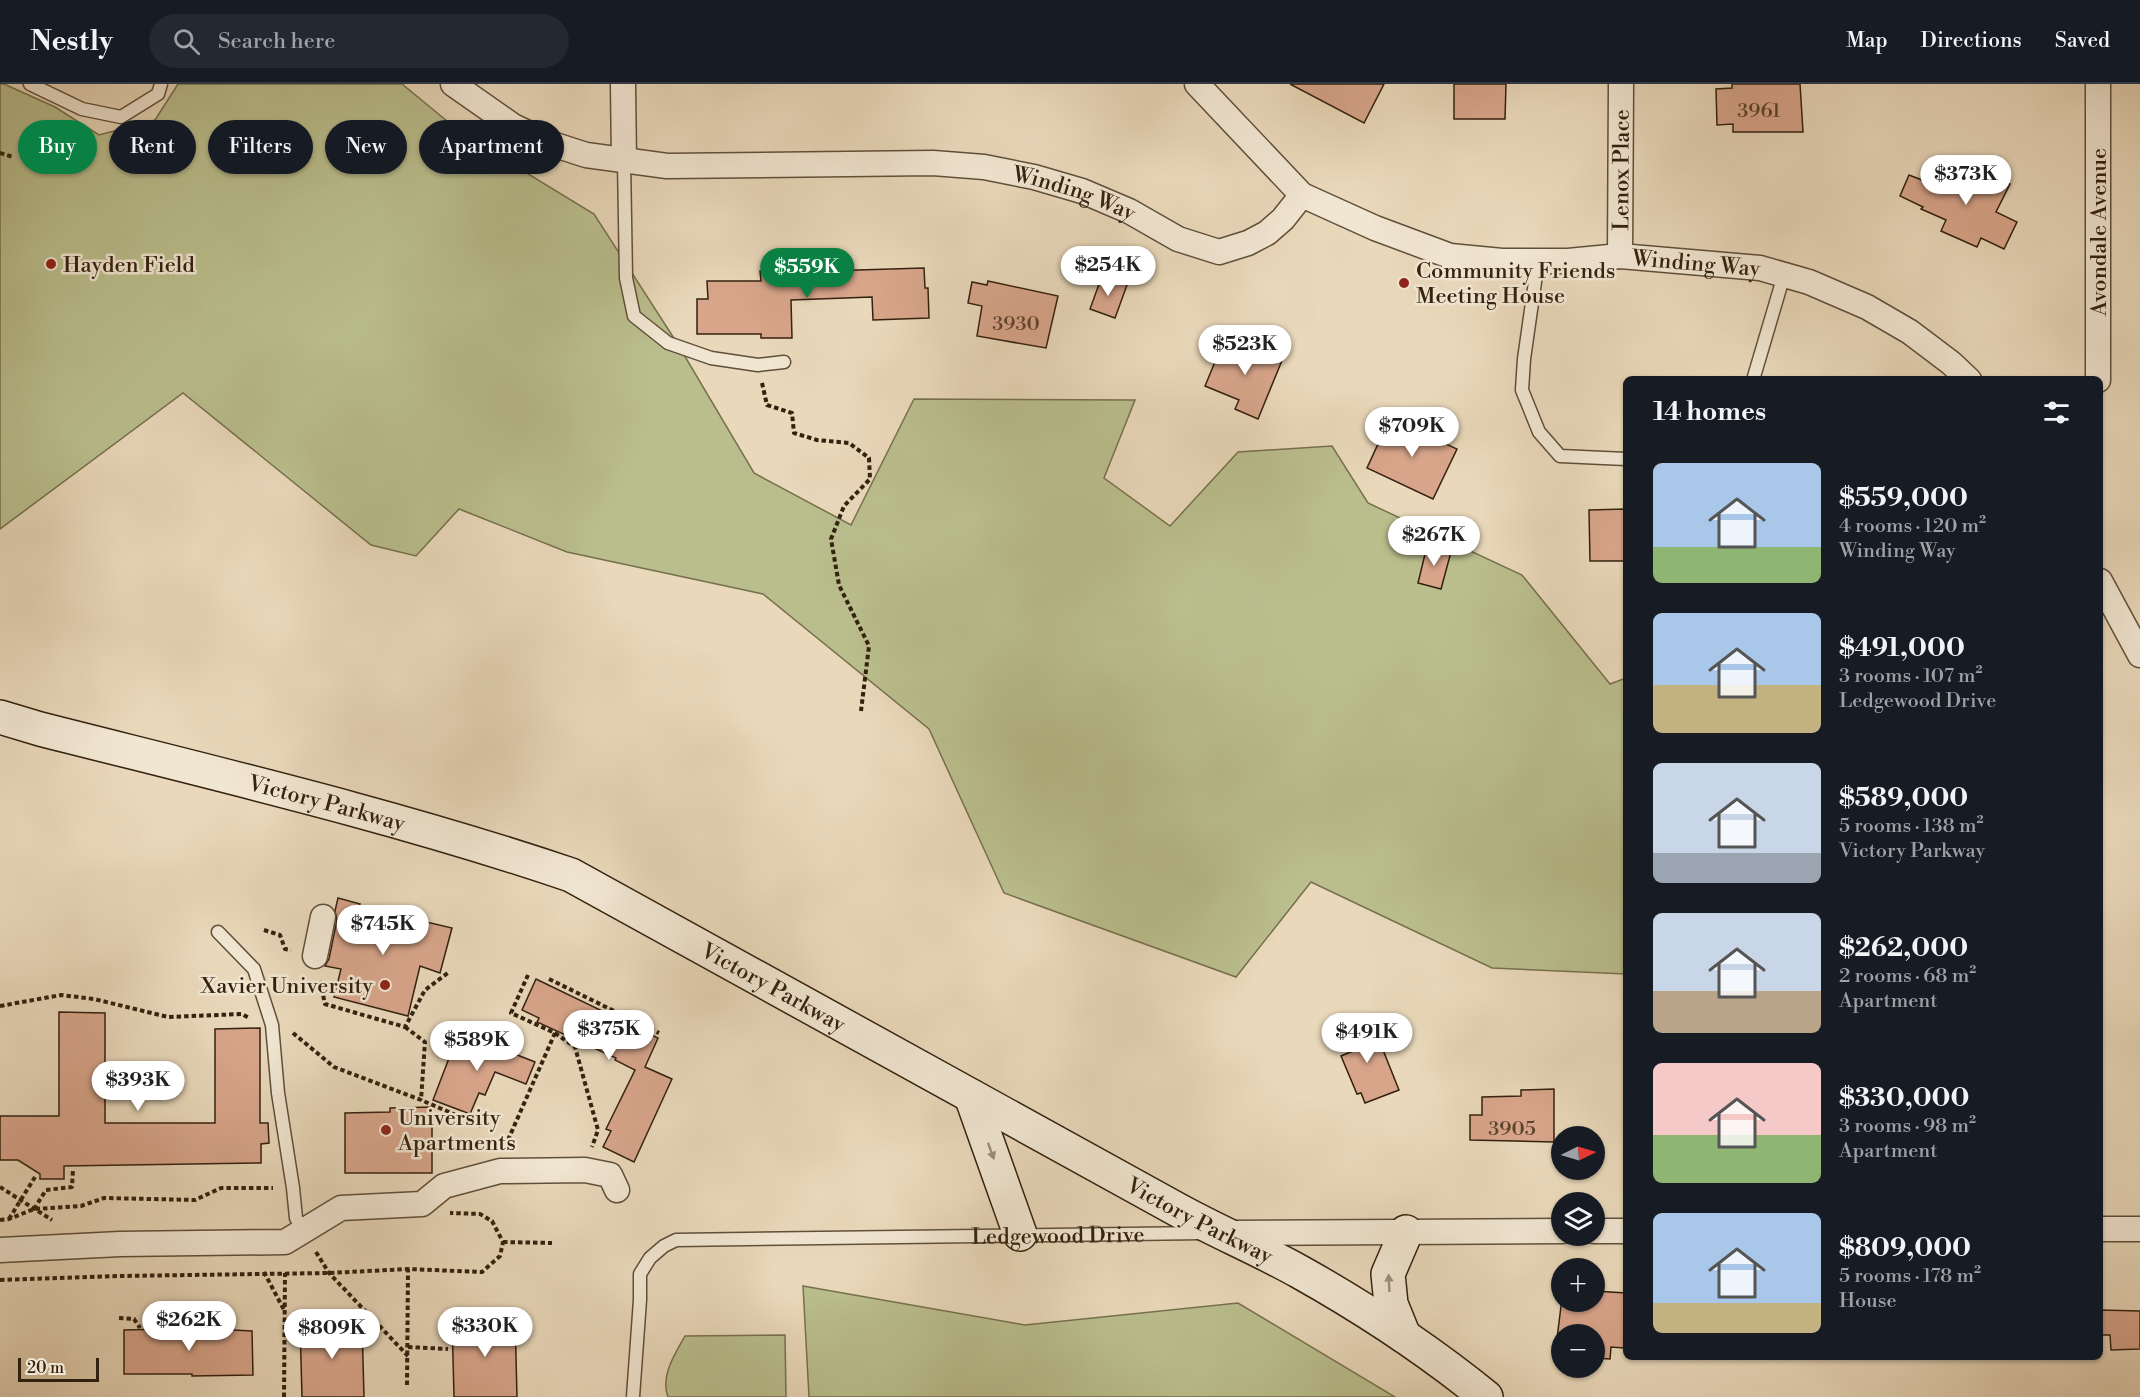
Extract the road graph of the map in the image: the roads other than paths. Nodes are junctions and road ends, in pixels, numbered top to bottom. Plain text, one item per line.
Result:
1 (30, 84) edge
2 (161, 84) edge
3 (453, 84) edge
4 (623, 84) edge
5 (1197, 84) edge
6 (1621, 84) edge
7 (2098, 84) edge
8 (624, 160) junction
9 (1302, 195) junction
10 (1620, 256) junction
11 (1538, 261) junction
12 (1784, 275) junction
13 (784, 362) dead end
14 (1754, 376) edge
15 (1965, 376) edge
16 (2098, 376) edge
17 (1623, 459) edge
18 (2103, 587) edge
19 (2140, 655) edge
20 (0, 717) edge
21 (323, 917) dead end
22 (218, 932) dead end
23 (315, 956) road end
24 (971, 1096) junction
25 (617, 1190) dead end
26 (2103, 1229) edge
27 (2140, 1229) edge
28 (1551, 1231) edge
29 (1605, 1231) edge
30 (1623, 1231) edge
31 (1406, 1232) junction
32 (1219, 1233) junction
33 (1020, 1234) junction
34 (294, 1236) junction
35 (0, 1250) edge
36 (1404, 1335) junction
37 (633, 1397) edge
38 (1486, 1397) edge

1 - 2 lane
3 - 8 street, Winding Way
4 - 8 street
5 - 9 street
6 - 10 street, Lenox Place
7 - 16 street, Avondale Avenue
8 - 9 street, Winding Way
8 - 13 lane
9 - 11 street, Winding Way
10 - 11 street, Winding Way
10 - 12 street, Winding Way
11 - 17 lane
12 - 14 lane
12 - 15 street, Winding Way
18 - 19 street
20 - 24 street, Victory Parkway
21 - 23 street
22 - 34 lane
24 - 32 street, Victory Parkway
24 -> 33 street
25 - 34 street
26 - 27 street
28 - 31 street, Ledgewood Drive
29 - 30 street
31 - 32 street, Ledgewood Drive
36 -> 31 street
32 - 33 lane, Ledgewood Drive
32 - 36 street, Victory Parkway
33 - 37 lane, Ledgewood Drive
34 - 35 street
36 - 38 street, Victory Parkway

